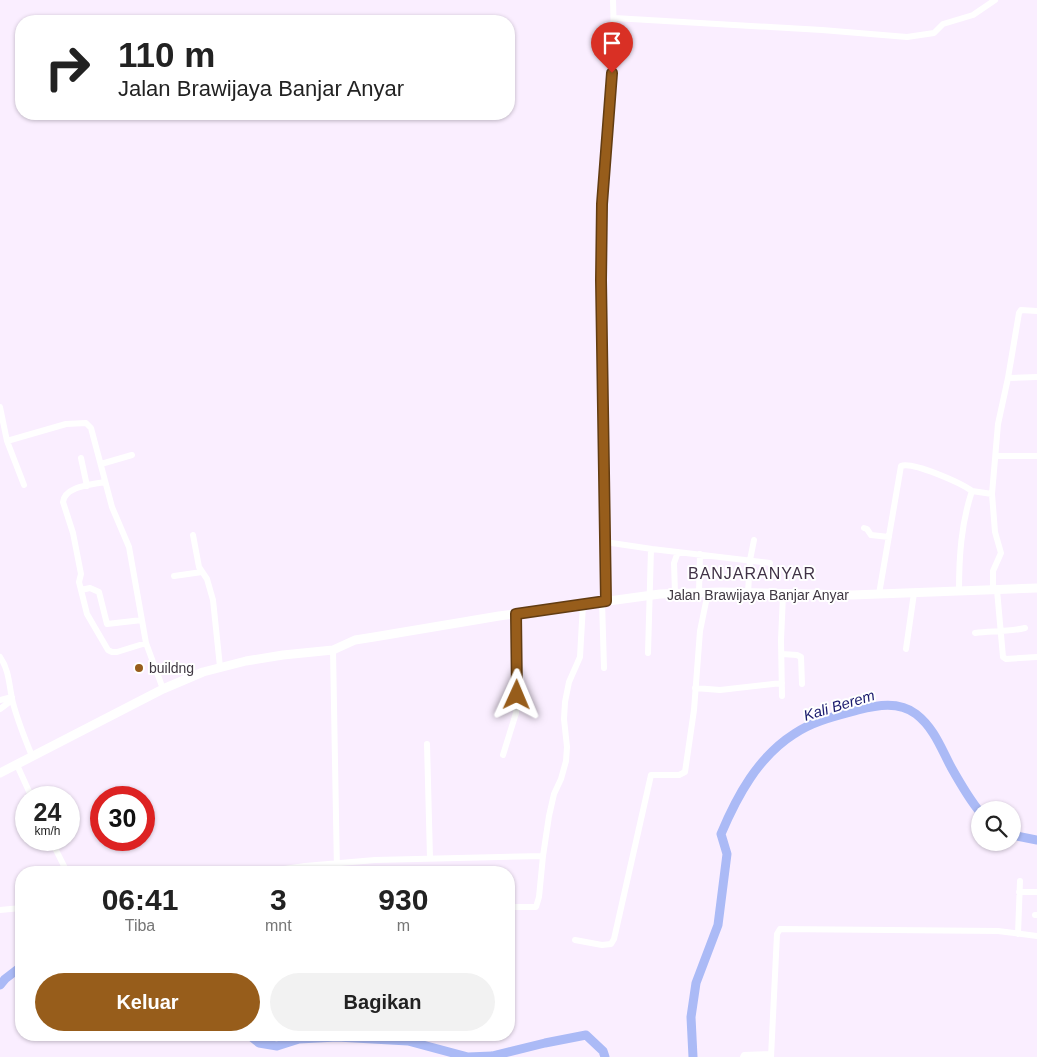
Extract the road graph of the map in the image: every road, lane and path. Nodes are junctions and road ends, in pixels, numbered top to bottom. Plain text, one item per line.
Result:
1 (613, 0) edge
2 (995, 0) edge
3 (614, 18) junction
4 (1037, 311) edge
5 (1037, 377) edge
6 (1008, 378) junction
7 (0, 407) edge
8 (7, 441) junction
9 (132, 455) dead end
10 (996, 456) junction
11 (1037, 456) edge
12 (81, 458) dead end
13 (101, 464) junction
14 (104, 482) junction
15 (24, 485) dead end
16 (87, 486) junction
17 (972, 491) junction
18 (992, 494) junction
19 (864, 528) dead end
20 (192, 535) dead end
21 (889, 537) junction
22 (754, 540) dead end
23 (605, 542) junction
24 (651, 549) junction
25 (678, 552) junction
26 (700, 554) junction
27 (750, 560) junction
28 (770, 562) dead end
29 (202, 572) junction
30 (174, 576) dead end
31 (1037, 588) edge
32 (81, 590) junction
33 (995, 590) junction
34 (959, 591) junction
35 (704, 592) junction
36 (748, 593) junction
37 (914, 593) junction
38 (675, 594) junction
39 (879, 594) junction
40 (783, 595) junction
41 (651, 596) junction
42 (604, 601) junction
43 (583, 604) junction
44 (516, 614) junction
45 (142, 620) junction
46 (1025, 628) dead end
47 (1000, 631) junction
48 (975, 633) dead end
49 (146, 642) junction
50 (906, 649) dead end
51 (333, 650) junction
52 (648, 653) dead end
53 (782, 654) junction
54 (0, 657) edge
55 (1037, 657) edge
56 (220, 667) junction
57 (604, 668) dead end
58 (782, 683) junction
59 (802, 684) dead end
60 (695, 688) junction
61 (163, 689) junction
62 (782, 696) dead end
63 (12, 699) junction
64 (0, 700) edge
65 (0, 709) edge
66 (427, 744) dead end
67 (504, 755) dead end
68 (32, 756) junction
69 (17, 765) junction
70 (0, 773) edge
71 (27, 786) edge
72 (57, 851) edge
73 (543, 856) junction
74 (430, 858) junction
75 (338, 863) junction
76 (64, 866) edge
77 (313, 866) edge
78 (1020, 881) dead end
79 (1019, 892) junction
80 (1037, 892) edge
81 (515, 907) edge
82 (15, 909) edge
83 (0, 910) edge
84 (1018, 934) junction
85 (1037, 936) edge
86 (575, 940) dead end
87 (771, 1056) edge
88 (742, 1057) edge

1 - 3 street
2 - 3 street
3 - 23 street
4 - 6 street
5 - 6 street
6 - 10 street
7 - 8 street
8 - 13 street
8 - 15 street
9 - 13 street
10 - 11 street
10 - 18 street
12 - 16 street
13 - 14 street
14 - 16 street
14 - 45 street
16 - 32 street
17 - 18 street
17 - 21 street
17 - 34 street
18 - 33 street
19 - 21 street
20 - 29 street
21 - 39 street
22 - 27 street
23 - 24 street
23 - 42 street
24 - 25 street
24 - 41 street
25 - 26 street
25 - 38 street
26 - 27 street
26 - 35 street
27 - 28 street
27 - 36 street
29 - 30 street
29 - 56 street
31 - 33 street, Jalan Brawijaya Banjar Anyar
32 - 45 street
32 - 49 street
33 - 34 street, Jalan Brawijaya Banjar Anyar
33 - 47 street
34 - 37 street, Jalan Brawijaya Banjar Anyar
35 - 36 street, Jalan Brawijaya Banjar Anyar
35 - 38 street, Jalan Brawijaya Banjar Anyar
35 - 60 street
36 - 40 street, Jalan Brawijaya Banjar Anyar
37 - 39 street, Jalan Brawijaya Banjar Anyar
37 - 50 street
38 - 41 street, Jalan Brawijaya Banjar Anyar
39 - 40 street, Jalan Brawijaya Banjar Anyar
40 - 53 street
41 - 42 street, Jalan Brawijaya Banjar Anyar
41 - 52 street
42 - 43 street, Jalan Brawijaya Banjar Anyar
42 - 57 street
43 - 44 street, Jalan Brawijaya Banjar Anyar
43 - 73 street
44 - 51 street, Jalan Brawijaya Banjar Anyar
44 - 67 street
45 - 49 street
46 - 47 street
47 - 48 street
47 - 55 street
49 - 61 street
51 - 56 street, Jalan Brawijaya Banjar Anyar
51 - 75 street
53 - 58 street
53 - 59 street
54 - 63 street
56 - 61 street, Jalan Brawijaya Banjar Anyar
58 - 60 street
58 - 62 street
60 - 86 street
61 - 68 street, Jalan Brawijaya Banjar Anyar
63 - 64 street
63 - 65 street
63 - 68 street
66 - 74 street
68 - 69 street, Jalan Brawijaya Banjar Anyar
69 - 70 street, Jalan Brawijaya Banjar Anyar
69 - 71 street
72 - 76 street
73 - 74 street
73 - 81 street
74 - 75 street
75 - 77 street
78 - 79 street
79 - 80 street
79 - 84 street
82 - 83 street
84 - 85 street
84 - 87 street
87 - 88 street

